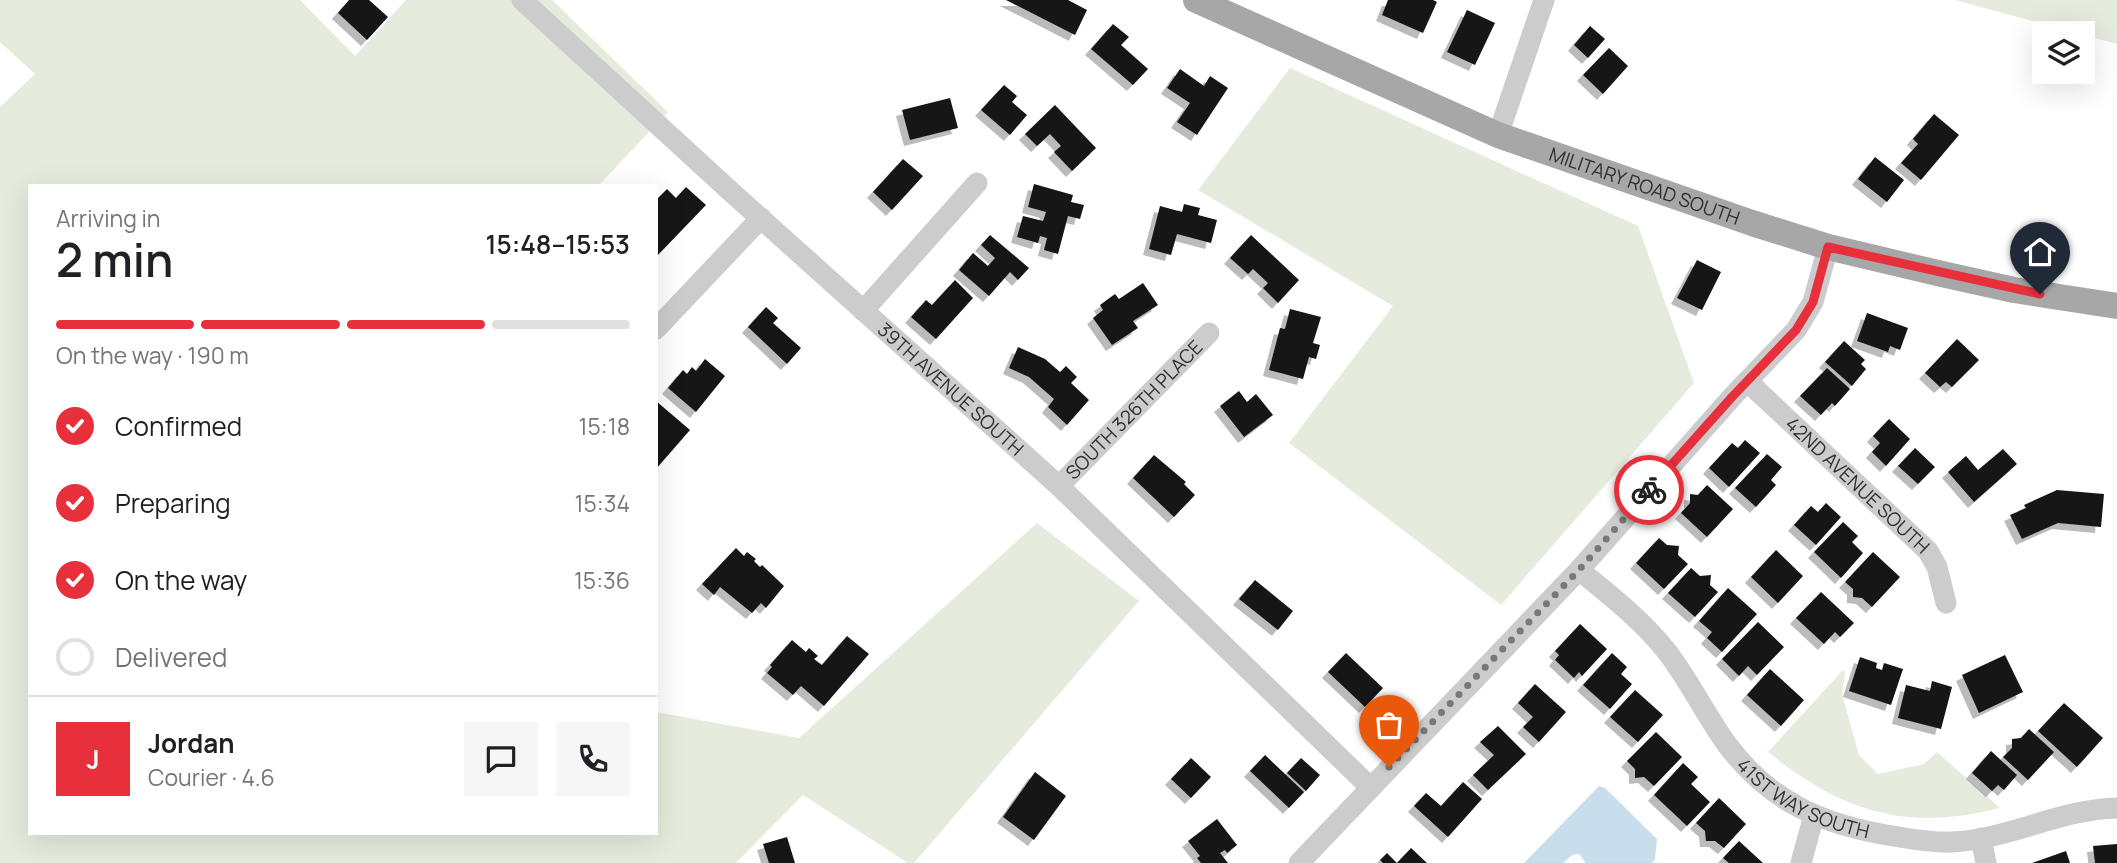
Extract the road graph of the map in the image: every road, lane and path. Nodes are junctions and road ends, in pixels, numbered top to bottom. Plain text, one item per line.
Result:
1 (522, 0) edge
2 (1196, 0) edge
3 (1544, 0) edge
4 (1498, 135) junction
5 (977, 183) dead end
6 (761, 218) junction
7 (1828, 247) junction
8 (2117, 306) edge
9 (863, 311) junction
10 (658, 327) edge
11 (1209, 333) dead end
12 (1747, 381) junction
13 (1059, 486) junction
14 (1579, 570) junction
15 (1946, 603) dead end
16 (1370, 787) junction
17 (2117, 808) edge
18 (1814, 815) junction
19 (1981, 838) junction
20 (1299, 863) edge
21 (1801, 863) edge
22 (1986, 863) edge

1 - 6 street, 39TH AVENUE SOUTH
2 - 4 main road, MILITARY ROAD SOUTH
3 - 4 street
4 - 7 main road, MILITARY ROAD SOUTH
5 - 9 street
6 - 9 street, 39TH AVENUE SOUTH
6 - 10 street
7 - 8 main road, MILITARY ROAD SOUTH
7 - 12 street
9 - 13 street, 39TH AVENUE SOUTH
11 - 13 street, SOUTH 326TH PLACE
12 - 14 street
12 - 15 street, 42ND AVENUE SOUTH
13 - 16 street, 39TH AVENUE SOUTH
14 - 16 street
14 - 18 street, 41ST WAY SOUTH
16 - 20 street
17 - 19 street, 41ST WAY SOUTH
18 - 19 street, 41ST WAY SOUTH
18 - 21 street
19 - 22 street

